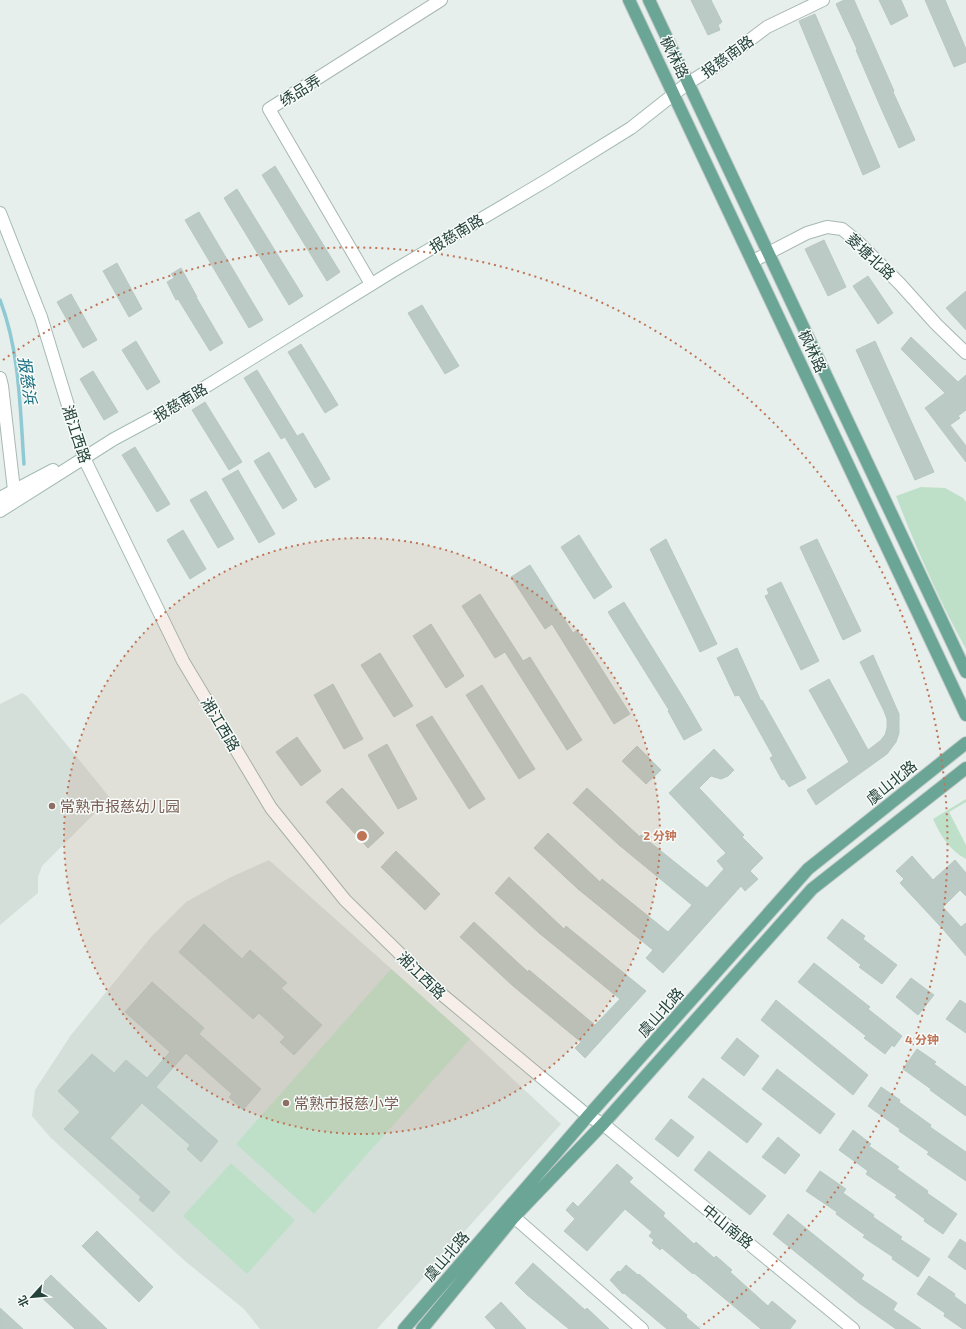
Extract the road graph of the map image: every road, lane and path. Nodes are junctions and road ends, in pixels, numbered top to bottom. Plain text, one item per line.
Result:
1 (441, 0) edge
2 (630, 0) edge
3 (649, 0) edge
4 (823, 0) edge
5 (688, 83) junction
6 (675, 95) junction
7 (0, 213) edge
8 (768, 253) junction
9 (753, 261) junction
10 (371, 284) junction
11 (966, 353) edge
12 (0, 378) edge
13 (84, 458) junction
14 (14, 490) junction
15 (0, 498) edge
16 (0, 511) edge
17 (966, 672) edge
18 (966, 715) edge
19 (966, 743) edge
20 (966, 768) edge
21 (588, 1116) junction
22 (603, 1124) junction
23 (514, 1217) junction
24 (424, 1328) edge
25 (404, 1329) edge
26 (642, 1329) edge
27 (853, 1329) edge

1 - 10 street, 绣品弄
2 - 6 main road, 枫林路
3 - 5 main road, 枫林路
4 - 5 street, 报慈南路
5 - 6 street, 报慈南路
5 - 8 main road, 枫林路
6 - 9 main road, 枫林路
6 - 10 street, 报慈南路
7 - 13 street, 湘江西路
8 - 9 street, 菱塘北路
8 - 11 street, 菱塘北路
8 - 17 main road, 枫林路
9 - 18 main road, 枫林路
10 - 13 street, 报慈南路
12 - 14 street
13 - 14 street, 报慈南路
13 - 16 street, 报慈南路
13 - 21 street, 湘江西路
14 - 15 street, 报慈南路
19 - 21 main road, 虞山北路
20 - 22 main road, 虞山北路
21 - 22 street, 湘江西路
21 - 25 main road, 虞山北路
22 - 23 main road, 虞山北路
22 - 27 street, 中山南路
23 - 24 main road, 虞山北路
23 - 26 street

